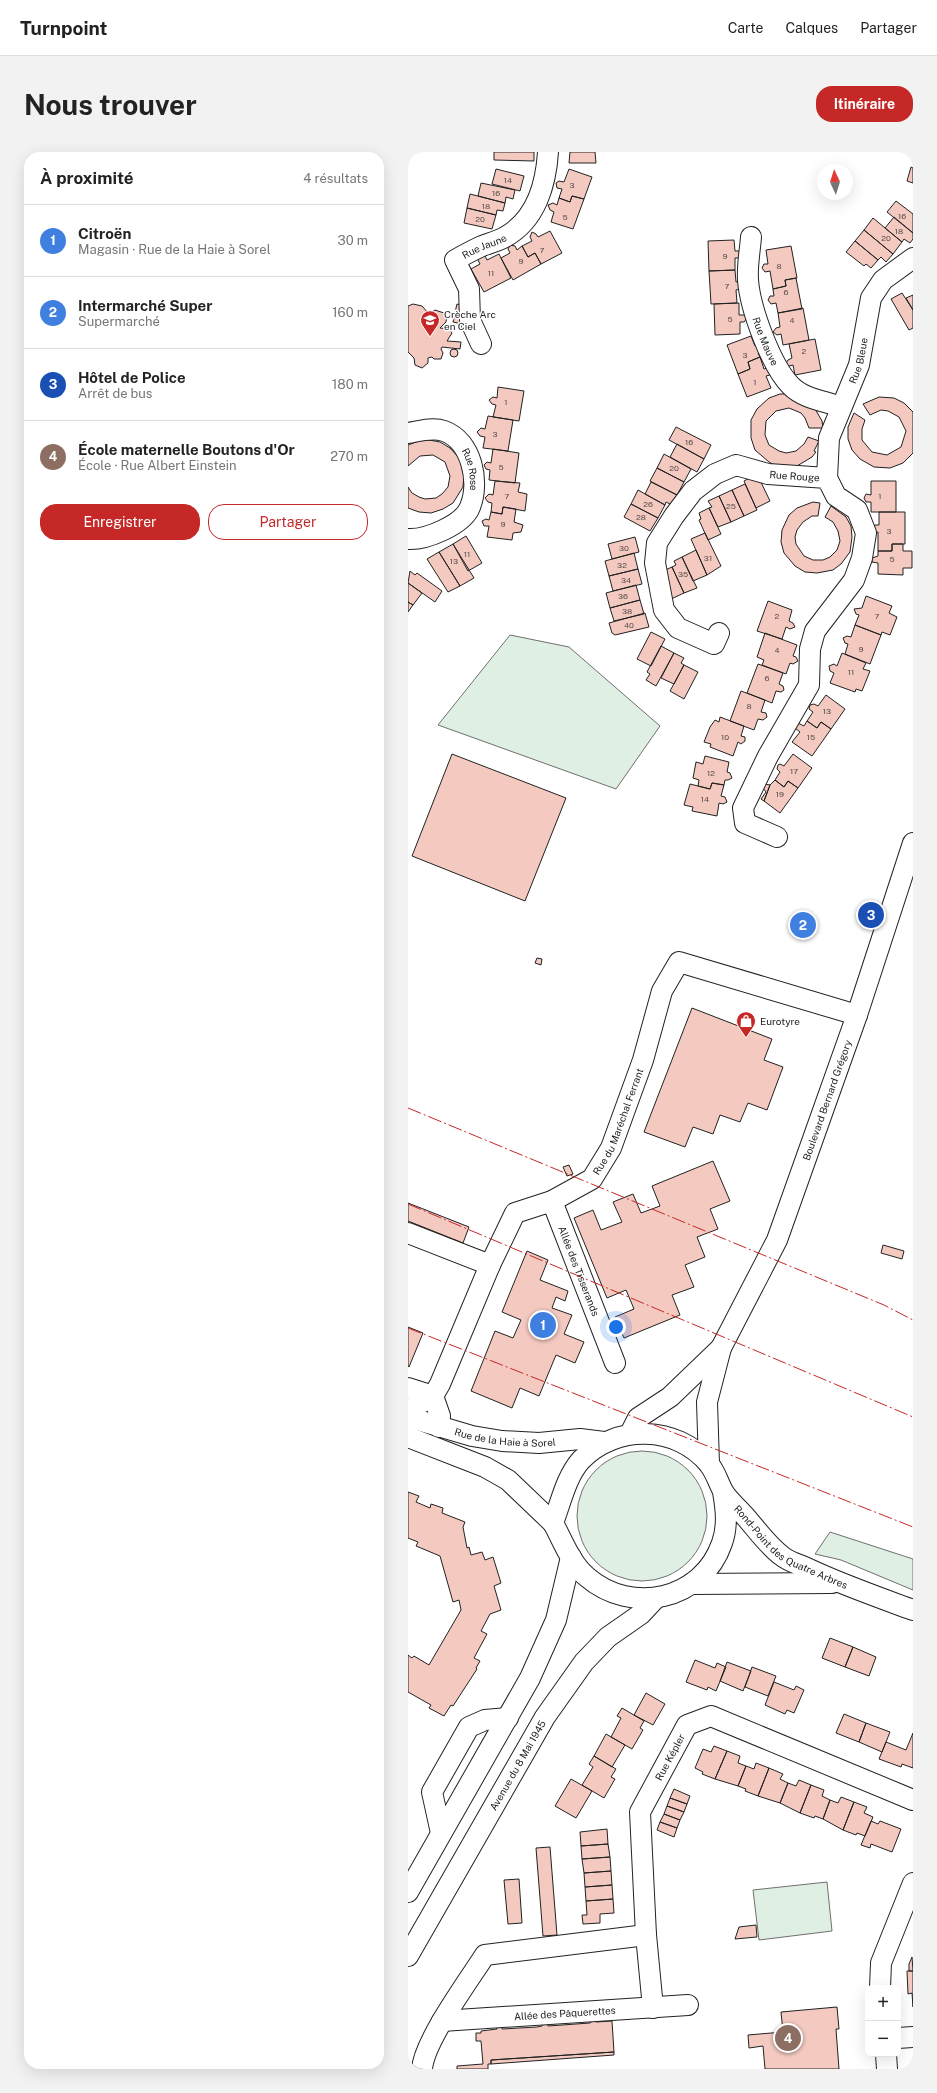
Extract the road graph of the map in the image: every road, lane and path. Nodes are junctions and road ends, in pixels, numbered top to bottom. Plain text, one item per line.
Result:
1 (548, 152) edge
2 (751, 237) dead end
3 (913, 258) edge
4 (480, 344) dead end
5 (841, 407) junction
6 (408, 433) edge
7 (827, 478) junction
8 (408, 539) edge
9 (719, 633) dead end
10 (776, 837) dead end
11 (913, 843) edge
12 (856, 1015) junction
13 (552, 1201) junction
14 (408, 1233) edge
15 (490, 1265) junction
16 (721, 1348) junction
17 (614, 1363) dead end
18 (408, 1388) edge
19 (433, 1396) junction
20 (408, 1416) edge
21 (439, 1427) junction
22 (630, 1434) junction
23 (408, 1437) edge
24 (604, 1442) junction
25 (709, 1464) junction
26 (723, 1492) junction
27 (553, 1523) junction
28 (571, 1557) junction
29 (840, 1583) junction
30 (691, 1584) junction
31 (656, 1598) junction
32 (913, 1610) edge
33 (508, 1718) junction
34 (913, 1800) edge
35 (441, 1833) junction
36 (913, 1883) edge
37 (408, 1892) edge
38 (646, 1935) junction
39 (408, 1956) edge
40 (880, 1985) edge
41 (688, 2005) dead end
42 (653, 2008) junction
43 (442, 2021) junction
44 (913, 2037) edge
45 (901, 2038) edge
46 (886, 2057) edge
47 (422, 2069) edge
48 (887, 2069) edge

1 - 4 street, Rue Jaune
2 - 5 street, Rue Mauve
3 - 5 street, Rue Bleue
5 - 7 street, Rue Bleue
6 - 8 street, Rue Rose
7 - 9 street, Rue Rouge
7 - 10 street, Rue Rouge
11 - 12 street, Boulevard Bernard Grégory
12 - 13 street, Rue du Maréchal Ferrant
12 - 16 street, Boulevard Bernard Grégory
13 - 15 street, Rue du Maréchal Ferrant
13 - 17 street, Allée des Tisserands
14 - 15 street
15 - 19 street, Rue du Maréchal Ferrant
16 - 22 street, Boulevard Bernard Grégory
16 - 25 street, Boulevard Bernard Grégory
18 - 19 street
19 - 20 street
19 - 21 street
20 - 21 street, Rue de la Haie à Sorel
21 - 24 street, Rue de la Haie à Sorel
22 - 24 street
22 - 25 street
23 - 27 street
24 - 27 street
25 - 26 street
26 - 29 street, Rond-Point des Quatre Arbres
26 - 30 street
27 - 28 street
28 - 31 street
28 - 33 street
29 - 30 street, Rond-Point des Quatre Arbres
29 - 32 street
30 - 31 street
31 - 39 street, Avenue du 8 Mai 1945
33 - 35 street
33 - 35 street
34 - 38 street, Rue Képler
35 - 37 street
36 - 40 street
38 - 42 street, Rue Képler
38 - 43 street
41 - 42 street, Allée des Pâquerettes
42 - 43 street, Allée des Pâquerettes
43 - 47 street
44 - 45 street
46 - 48 street

